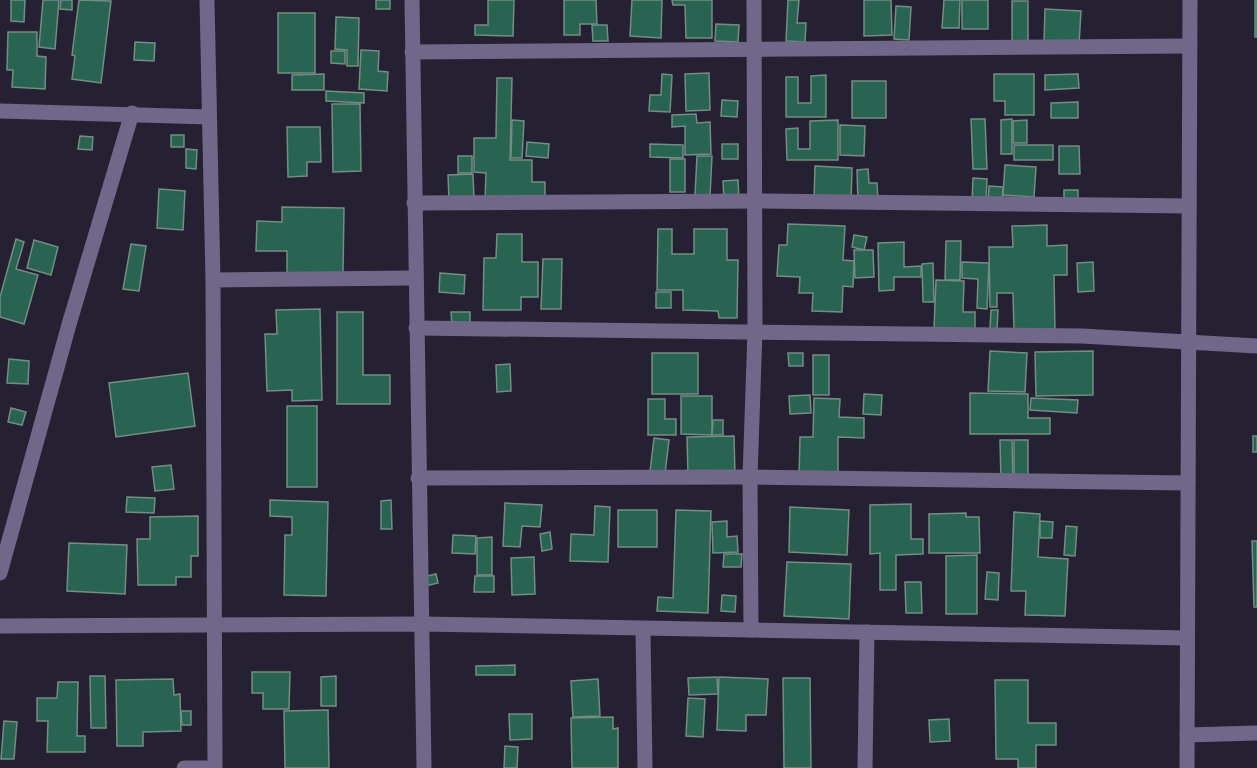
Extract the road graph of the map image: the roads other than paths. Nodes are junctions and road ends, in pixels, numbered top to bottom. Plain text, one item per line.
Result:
1 (207, 0) edge
2 (412, 0) edge
3 (754, 0) edge
4 (1190, 0) edge
5 (1189, 46) junction
6 (755, 49) junction
7 (412, 52) junction
8 (0, 111) edge
9 (132, 113) junction
10 (209, 117) junction
11 (755, 201) junction
12 (414, 203) junction
13 (1189, 206) junction
14 (415, 278) junction
15 (213, 280) junction
16 (416, 327) junction
17 (755, 331) junction
18 (1189, 344) junction
19 (1257, 346) edge
20 (750, 477) junction
21 (418, 478) junction
22 (1188, 483) junction
23 (0, 573) edge
24 (422, 624) junction
25 (0, 626) edge
26 (215, 626) junction
27 (643, 629) junction
28 (750, 630) junction
29 (867, 632) junction
30 (1187, 638) junction
31 (1257, 733) edge
32 (1187, 735) junction
33 (184, 768) edge
34 (215, 768) edge
35 (424, 768) edge
36 (645, 768) edge
37 (865, 768) edge
38 (1187, 768) edge

1 - 10 street
2 - 7 street
3 - 6 street
4 - 5 street
5 - 6 street
5 - 13 street
6 - 7 street
6 - 11 street
7 - 12 street
8 - 9 street
9 - 10 street
9 - 23 street
10 - 15 street
11 - 12 street
11 - 13 street
11 - 17 street
12 - 14 street
13 - 18 street
14 - 15 street
14 - 16 street
15 - 26 street
16 - 17 street
16 - 21 street
17 - 18 street
17 - 20 street
18 - 19 street
18 - 22 street
20 - 21 street
20 - 22 street
20 - 28 street
21 - 24 street
22 - 30 street
24 - 26 street
24 - 27 street
24 - 35 street
25 - 26 street
26 - 34 street
27 - 28 street
27 - 36 street
28 - 29 street
29 - 30 street
29 - 37 street
30 - 32 street
31 - 32 street
32 - 38 street
33 - 34 street

